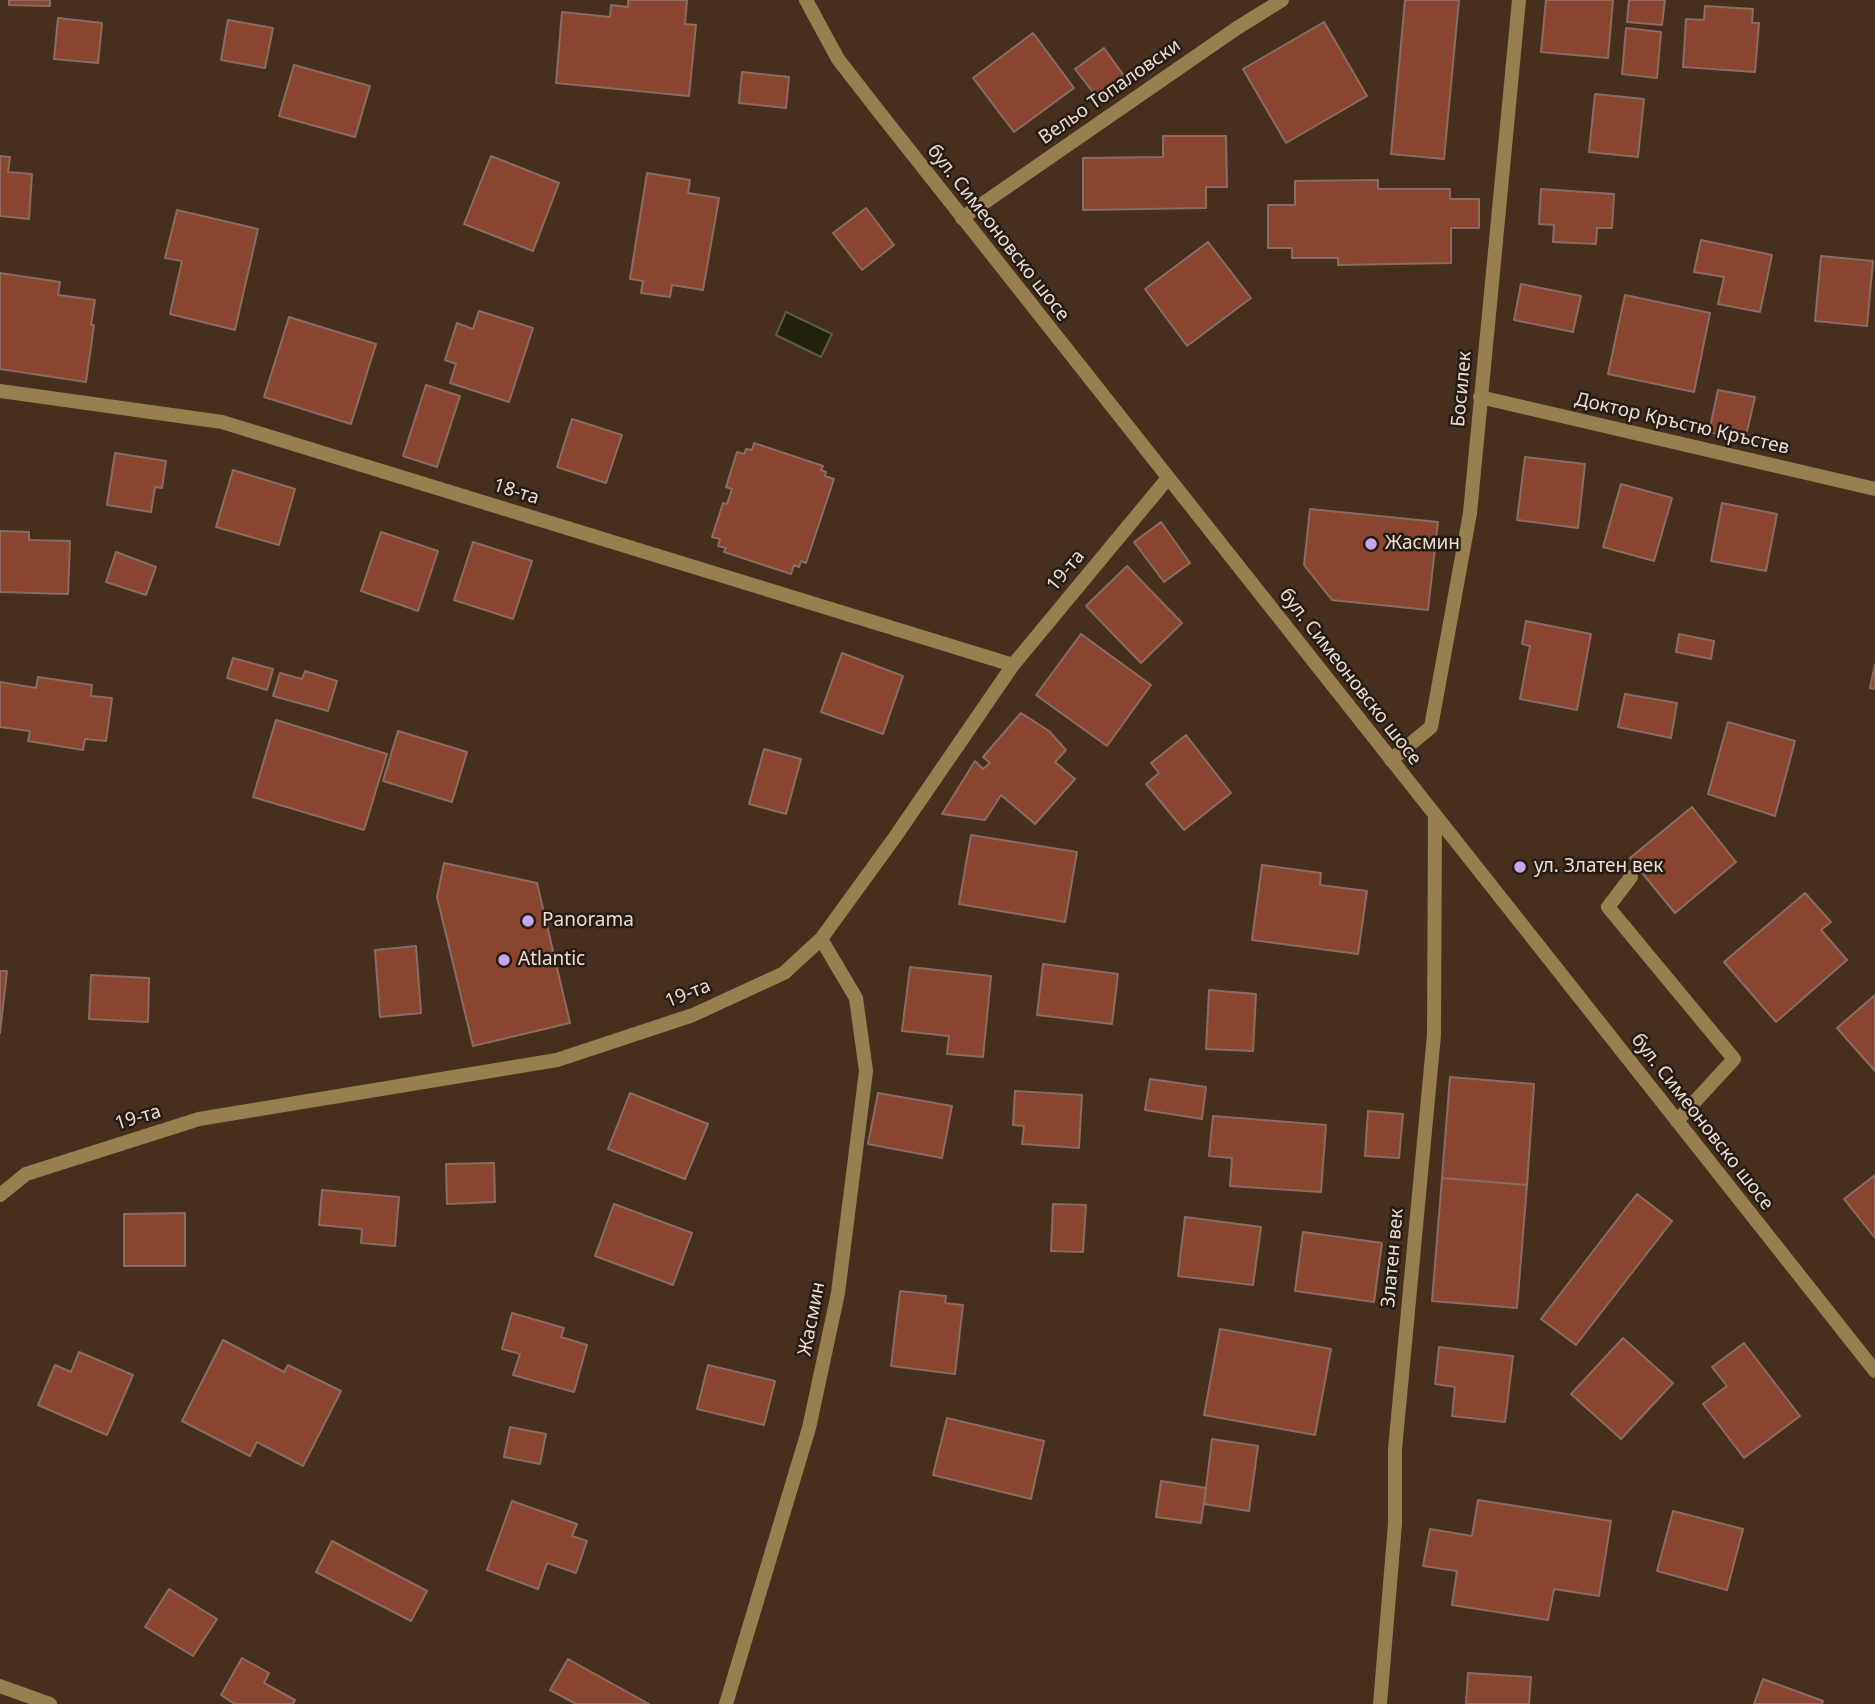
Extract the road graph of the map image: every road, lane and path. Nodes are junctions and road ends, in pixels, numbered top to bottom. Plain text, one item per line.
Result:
1 (806, 0) edge
2 (1282, 0) edge
3 (1519, 0) edge
4 (962, 218) junction
5 (0, 391) edge
6 (1480, 397) junction
7 (1168, 478) junction
8 (1875, 489) edge
9 (1013, 665) junction
10 (1391, 760) junction
11 (1435, 816) junction
12 (1631, 877) dead end
13 (821, 939) junction
14 (1677, 1121) junction
15 (0, 1195) edge
16 (1875, 1371) edge
17 (0, 1686) edge
18 (50, 1704) edge
19 (726, 1704) edge
20 (1380, 1704) edge

1 - 4 street, бул. Симеоновско шосе
2 - 4 street, Вельо Топаловски
3 - 6 street, Босилек
4 - 7 street, бул. Симеоновско шосе
5 - 9 street, 18-та
6 - 8 street, Доктор Кръстю Кръстев
6 - 10 street, Босилек
7 - 9 street, 19-та
7 - 10 street, бул. Симеоновско шосе
9 - 13 street, 19-та
10 - 11 street, бул. Симеоновско шосе
11 - 14 street, бул. Симеоновско шосе
11 - 20 street, Златен век
12 - 14 street
13 - 15 street, 19-та
13 - 19 street, Жасмин
14 - 16 street, бул. Симеоновско шосе
17 - 18 street

